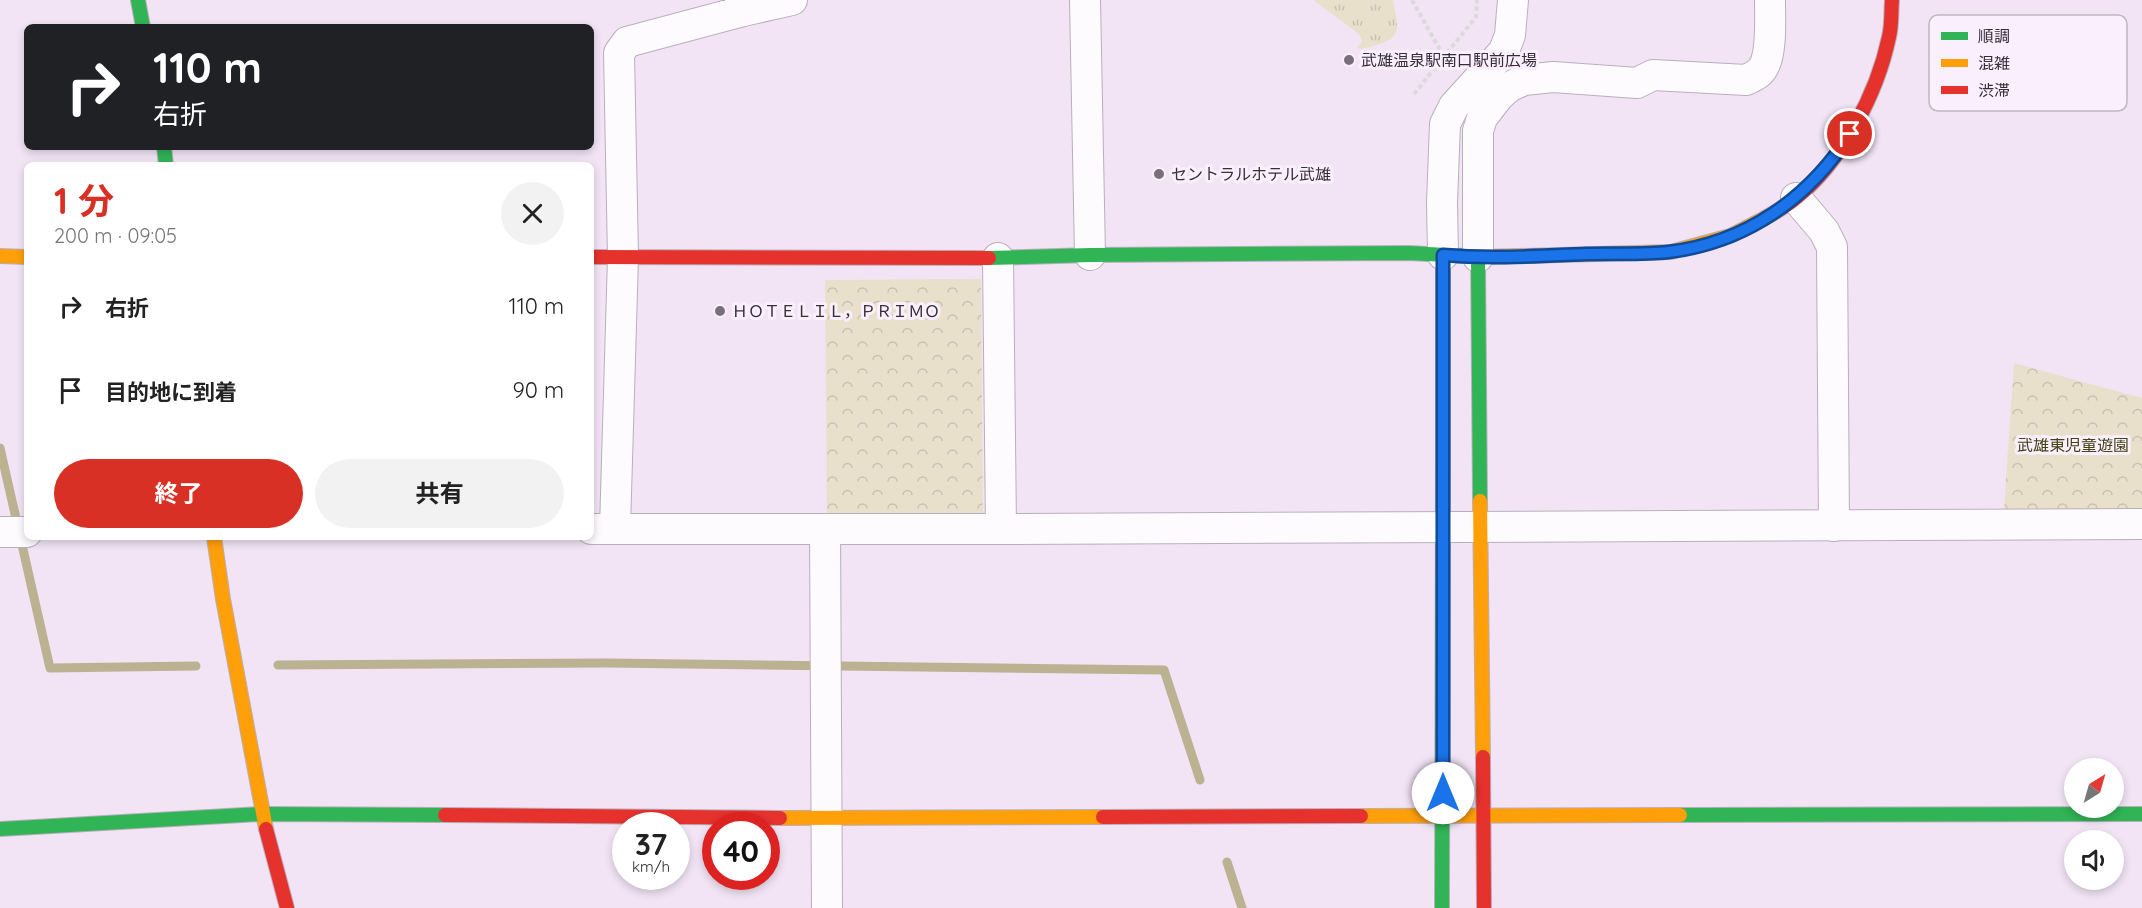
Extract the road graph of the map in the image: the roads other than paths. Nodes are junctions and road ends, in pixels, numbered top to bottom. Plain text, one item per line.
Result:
1 (138, 0) edge
2 (792, 0) edge
3 (1085, 0) edge
4 (1513, 0) edge
5 (1770, 0) edge
6 (1892, 0) edge
7 (742, 6) edge
8 (142, 24) edge
9 (1796, 198) junction
10 (1090, 255) junction
11 (1443, 255) junction
12 (0, 256) edge
13 (24, 257) edge
14 (594, 257) edge
15 (623, 257) junction
16 (1478, 257) junction
17 (998, 258) junction
18 (2142, 524) edge
19 (1443, 526) junction
20 (1834, 526) junction
21 (1482, 527) junction
22 (603, 529) edge
23 (1001, 529) junction
24 (825, 530) junction
25 (214, 540) edge
26 (262, 814) junction
27 (2142, 814) edge
28 (1443, 816) junction
29 (1484, 816) junction
30 (826, 818) junction
31 (0, 829) edge
32 (287, 908) edge
33 (827, 908) edge
34 (1442, 908) edge
35 (1484, 908) edge

1 - 8 street
2 - 7 street
3 - 10 street
4 - 11 street
5 - 16 street
6 - 9 street
7 - 15 street
9 - 16 street
9 - 20 street
10 - 11 street
10 - 17 street
11 - 16 street
11 - 19 street
12 - 13 street
14 - 15 street
15 - 17 street
15 - 22 street
16 - 21 street
17 - 23 street
18 - 20 street
19 - 21 street
19 - 23 street
19 - 28 street
20 - 21 street
21 - 29 street
22 - 24 street
23 - 24 street
24 - 30 street
25 - 26 street
26 - 30 street
26 - 31 street
26 - 32 street
27 - 29 street
28 - 29 street
28 - 30 street
28 - 34 street
29 - 35 street
30 - 33 street

